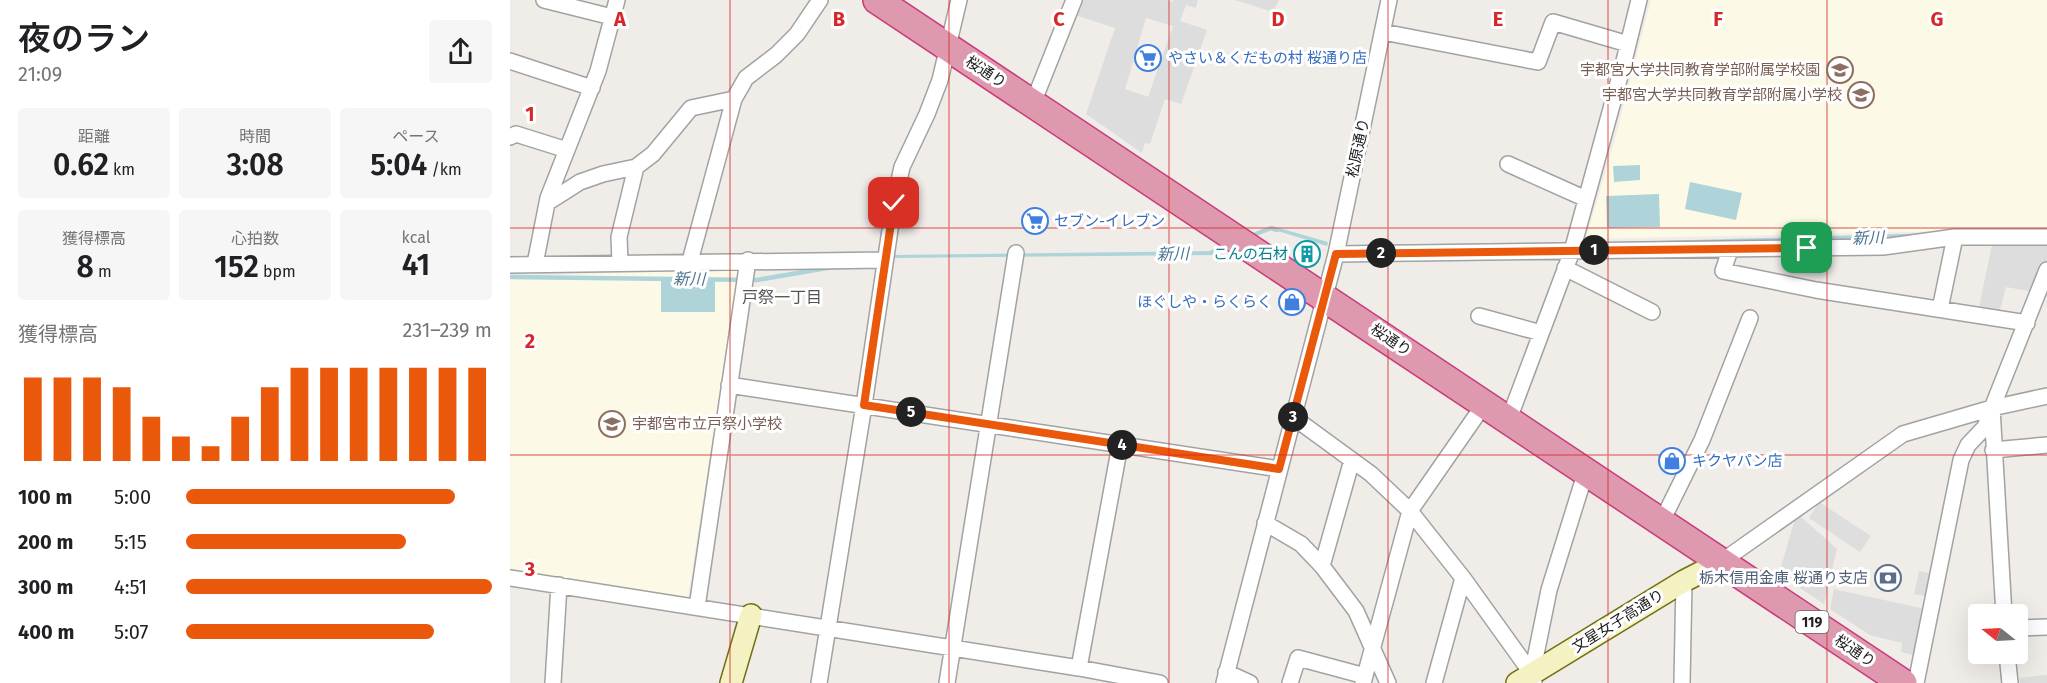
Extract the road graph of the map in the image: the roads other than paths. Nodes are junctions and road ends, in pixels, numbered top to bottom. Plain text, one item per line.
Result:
1 (544, 0) edge
2 (617, 0) edge
3 (820, 0) edge
4 (877, 0) edge
5 (959, 0) edge
6 (1074, 0) edge
7 (1389, 0) edge
8 (1639, 0) edge
9 (612, 17) junction
10 (1383, 32) junction
11 (1628, 44) junction
12 (947, 46) junction
13 (510, 61) edge
14 (592, 88) junction
15 (734, 99) junction
16 (1033, 103) junction
17 (510, 137) edge
18 (567, 150) junction
19 (1508, 164) dead end
20 (636, 166) junction
21 (1586, 199) junction
22 (547, 203) junction
23 (1955, 237) junction
24 (2047, 237) edge
25 (1572, 250) junction
26 (1730, 250) junction
27 (1017, 253) dead end
28 (1336, 254) junction
29 (748, 260) junction
30 (884, 260) junction
31 (690, 261) junction
32 (620, 263) junction
33 (535, 264) junction
34 (510, 265) edge
35 (1565, 268) junction
36 (2047, 270) edge
37 (1325, 295) junction
38 (1940, 309) junction
39 (1652, 312) dead end
40 (1479, 316) dead end
41 (1750, 318) dead end
42 (2027, 323) junction
43 (1541, 333) junction
44 (729, 385) junction
45 (2047, 396) edge
46 (1485, 403) junction
47 (864, 405) junction
48 (1992, 408) junction
49 (1293, 417) junction
50 (1509, 419) junction
51 (989, 423) junction
52 (1120, 445) junction
53 (2047, 445) edge
54 (1993, 450) junction
55 (1352, 460) junction
56 (1279, 469) junction
57 (1586, 471) junction
58 (1410, 511) junction
59 (1265, 523) junction
60 (1661, 523) junction
61 (1721, 562) junction
62 (1322, 566) junction
63 (510, 578) edge
64 (1463, 578) junction
65 (1684, 581) junction
66 (560, 585) junction
67 (2003, 604) edge
68 (697, 607) junction
69 (751, 615) junction
70 (2047, 627) edge
71 (2028, 628) edge
72 (827, 629) junction
73 (952, 649) junction
74 (1373, 649) junction
75 (2008, 664) edge
76 (1079, 668) junction
77 (1225, 678) edge
78 (1364, 680) edge
79 (1528, 680) edge
80 (553, 683) edge
81 (731, 683) edge
82 (819, 683) edge
83 (947, 683) edge
84 (1160, 683) edge
85 (1250, 683) edge
86 (1290, 683) edge
87 (1388, 683) edge
88 (1434, 683) edge
89 (1682, 683) edge
90 (1903, 683) edge
91 (1916, 683) edge
92 (2010, 683) edge

1 - 9 street
2 - 9 street
3 - 15 street
4 - 12 highway, 桜通り / 119
5 - 12 street
6 - 16 street
7 - 10 street, 松原通り
8 - 11 street
9 - 14 street
10 - 11 street
10 - 28 street, 松原通り
11 - 21 street
12 - 16 highway, 桜通り / 119
12 - 30 street
13 - 14 street
14 - 18 street
15 - 20 street
15 - 31 street
16 - 37 highway, 桜通り / 119
17 - 18 street
18 - 22 street
19 - 21 street
20 - 22 street
20 - 32 street
21 - 25 street
22 - 33 street
23 - 24 street
23 - 26 street
23 - 38 street
25 - 26 street
25 - 28 street
25 - 35 street
26 - 38 street
27 - 51 street
28 - 37 street, 松原通り
29 - 30 street
29 - 31 street
29 - 44 street
30 - 47 street
31 - 32 street
32 - 33 street
33 - 34 street
35 - 39 street
35 - 43 street
36 - 42 street
37 - 46 highway, 桜通り / 119
37 - 49 street, 松原通り
38 - 42 street
40 - 43 street
41 - 60 street
42 - 48 street
43 - 50 street
44 - 47 street
44 - 68 street
45 - 48 street
46 - 50 highway, 桜通り / 119
46 - 58 street
47 - 51 street
47 - 72 street
48 - 54 street
48 - 61 street
48 - 91 street
49 - 55 street
49 - 56 street, 松原通り
50 - 57 highway, 桜通り / 119
51 - 52 street
51 - 73 street
52 - 56 street
52 - 76 street
53 - 54 street
54 - 67 street
55 - 58 street
55 - 62 street
56 - 59 street, 松原通り
57 - 60 highway, 桜通り / 119
57 - 79 street
58 - 64 street
58 - 74 street
59 - 62 street
59 - 77 street, 松原通り
60 - 61 highway, 桜通り / 119
61 - 65 street, 文星女子高通り
61 - 90 highway, 桜通り / 119
62 - 74 street
63 - 66 street
64 - 79 street
64 - 88 street
65 - 79 street, 文星女子高通り
65 - 89 street
66 - 68 street
66 - 80 street
68 - 69 street
69 - 72 street
69 - 81 street
70 - 71 street
72 - 73 street
72 - 82 street
73 - 76 street
73 - 83 street
74 - 78 street
74 - 87 street
75 - 92 street
76 - 84 street
77 - 85 street
78 - 86 street

